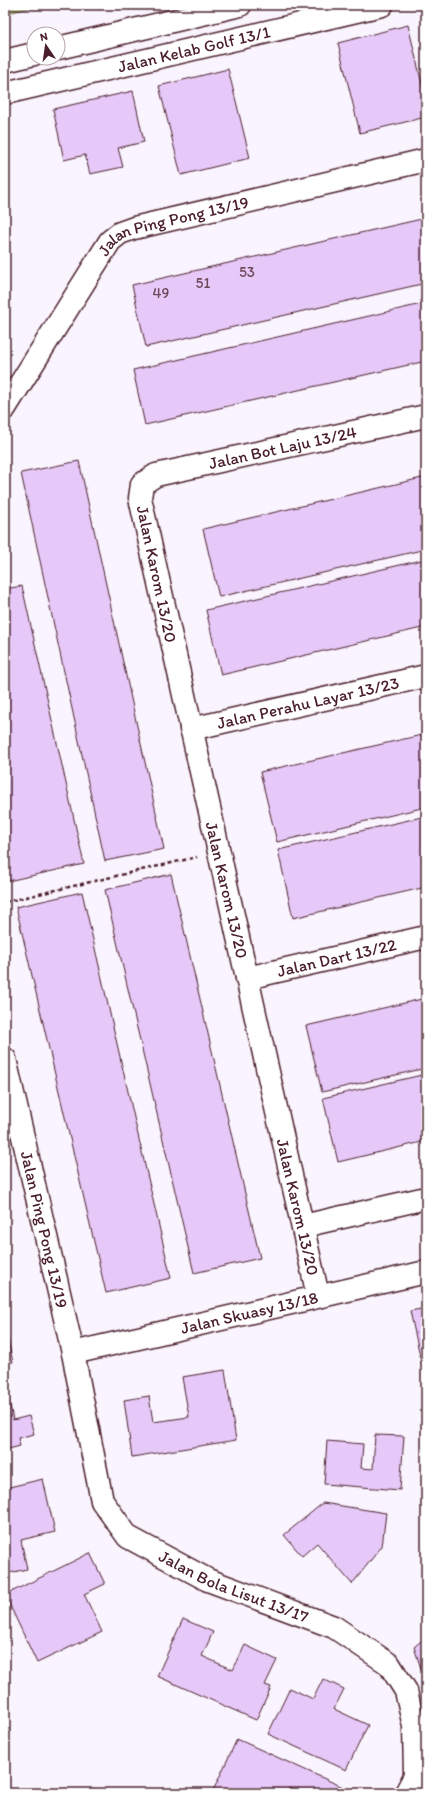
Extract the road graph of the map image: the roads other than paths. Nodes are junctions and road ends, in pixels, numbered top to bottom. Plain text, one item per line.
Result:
1 (240, 5) edge
2 (382, 5) edge
3 (66, 46) edge
4 (26, 56) edge
5 (5, 61) edge
6 (5, 93) edge
7 (426, 160) edge
8 (5, 408) edge
9 (426, 416) edge
10 (142, 484) joint
11 (426, 676) edge
12 (191, 729) junction
13 (426, 937) edge
14 (247, 978) junction
15 (5, 1059) edge
16 (426, 1198) edge
17 (302, 1226) junction
18 (426, 1272) edge
19 (318, 1296) junction
20 (73, 1353) junction
21 (406, 1793) edge

1 - 3 street, Jalan Kelab Golf 13/1
2 - 6 street, Jalan Kelab Golf 13/1
4 - 5 street
7 - 8 street, Jalan Ping Pong 13/19
9 - 10 street, Jalan Bot Laju 13/24
10 - 12 street, Jalan Karom 13/20
11 - 12 street, Jalan Perahu Layar 13/23
12 - 14 street, Jalan Karom 13/20
13 - 14 street, Jalan Dart 13/22
14 - 17 street, Jalan Karom 13/20
15 - 20 street, Jalan Ping Pong 13/19
16 - 17 street
17 - 19 street, Jalan Karom 13/20
18 - 19 street, Jalan Skuasy 13/18
19 - 20 street, Jalan Skuasy 13/18
20 - 21 street, Jalan Bola Lisut 13/17

